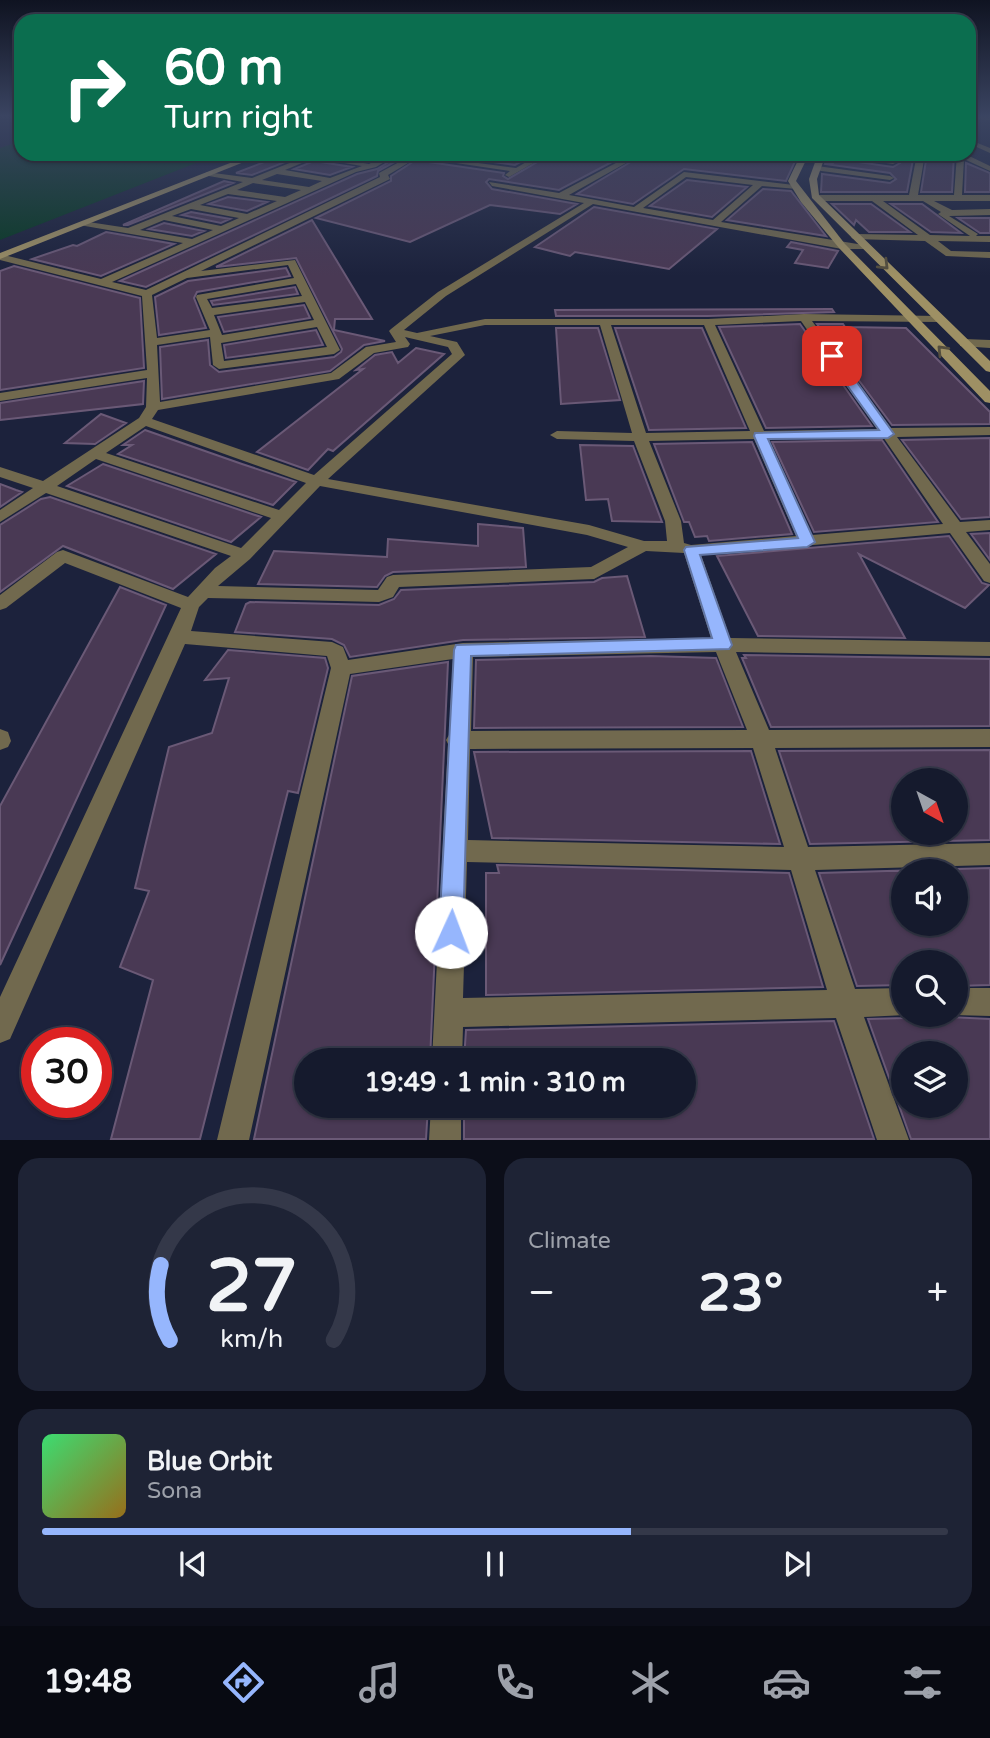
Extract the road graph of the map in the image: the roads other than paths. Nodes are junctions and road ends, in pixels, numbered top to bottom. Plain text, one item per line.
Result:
1 (202, 169) edge
2 (221, 169) edge
3 (278, 169) edge
4 (356, 169) edge
5 (392, 169) edge
6 (511, 169) edge
7 (610, 169) edge
8 (797, 169) edge
9 (817, 169) edge
10 (891, 169) edge
11 (919, 169) edge
12 (960, 169) edge
13 (517, 170) joint
14 (273, 171) junction
15 (209, 174) junction
16 (250, 180) junction
17 (330, 180) junction
18 (760, 183) junction
19 (794, 187) junction
20 (309, 189) junction
21 (226, 190) junction
22 (349, 196) junction
23 (558, 197) junction
24 (817, 198) junction
25 (874, 198) junction
26 (886, 198) junction
27 (914, 198) junction
28 (924, 198) junction
29 (958, 198) junction
30 (990, 198) edge
31 (286, 200) junction
32 (593, 201) junction
33 (188, 206) junction
34 (636, 209) junction
35 (990, 212) edge
36 (950, 213) junction
37 (162, 217) junction
38 (248, 217) junction
39 (85, 223) junction
40 (715, 223) junction
41 (965, 227) junction
42 (977, 227) dead end
43 (223, 229) junction
44 (129, 231) junction
45 (856, 237) junction
46 (928, 237) junction
47 (979, 239) junction
48 (990, 239) edge
49 (192, 242) junction
50 (842, 246) junction
51 (865, 246) junction
52 (0, 247) edge
53 (990, 255) edge
54 (0, 256) edge
55 (190, 275) junction
56 (299, 280) junction
57 (104, 282) junction
58 (147, 294) junction
59 (307, 299) junction
60 (209, 312) junction
61 (804, 317) junction
62 (912, 319) junction
63 (939, 319) junction
64 (708, 322) junction
65 (318, 323) junction
66 (605, 324) junction
67 (404, 333) junction
68 (216, 336) junction
69 (150, 342) junction
70 (964, 344) junction
71 (990, 344) edge
72 (990, 368) edge
73 (154, 373) junction
74 (0, 397) edge
75 (990, 399) edge
76 (153, 407) junction
77 (144, 421) junction
78 (990, 431) edge
79 (888, 434) junction
80 (557, 435) dead end
81 (760, 436) junction
82 (640, 437) junction
83 (95, 454) junction
84 (0, 472) edge
85 (316, 481) junction
86 (44, 488) junction
87 (282, 516) junction
88 (0, 517) edge
89 (990, 525) edge
90 (954, 529) junction
91 (807, 542) junction
92 (643, 546) junction
93 (684, 548) junction
94 (244, 555) junction
95 (990, 577) edge
96 (197, 598) junction
97 (0, 604) edge
98 (179, 637) junction
99 (723, 645) junction
100 (990, 649) edge
101 (463, 650) junction
102 (341, 668) junction
103 (990, 738) edge
104 (457, 740) junction
105 (762, 740) junction
106 (454, 851) junction
107 (990, 854) edge
108 (799, 859) junction
109 (891, 1002) edge
110 (968, 1002) edge
111 (990, 1002) edge
112 (845, 1003) junction
113 (449, 1013) junction
114 (0, 1029) edge
115 (448, 1048) edge
116 (446, 1118) edge
117 (233, 1139) edge
118 (445, 1139) edge
119 (893, 1139) edge

1 - 52 street
2 - 15 street
3 - 14 street
4 - 17 street
5 - 22 street
6 - 13 street
7 - 23 street
8 - 19 street
9 - 24 street
10 - 26 street
11 - 27 street
12 - 29 street
13 - 23 street
14 - 16 street
14 - 17 street
15 - 16 street
15 - 39 street
16 - 20 street
16 - 21 street
17 - 20 street
18 - 19 street
18 - 34 street
18 - 40 street
19 - 50 street
20 - 22 street
20 - 31 street
21 - 31 street
21 - 33 street
22 - 55 street
23 - 32 street
24 - 25 street
24 - 45 street
25 - 26 street
25 - 46 street
26 - 27 street
27 - 28 street
28 - 29 street
28 - 36 street
29 - 30 street
31 - 38 street
32 - 34 street
32 - 67 street
33 - 37 street
33 - 38 street
34 - 40 street
35 - 36 street
36 - 41 street
37 - 43 street
37 - 44 street
38 - 43 street
39 - 44 street
39 - 54 street
40 - 50 street
41 - 42 street
41 - 47 street
43 - 49 street
44 - 49 street
45 - 46 street
45 - 51 street
46 - 47 street
46 - 53 street
47 - 48 street
49 - 57 street
50 - 51 street
50 - 62 street
51 -> 63 street
54 - 57 street
55 - 56 street
55 - 58 street
56 - 59 street
56 - 60 street
57 - 58 street
58 - 69 street
59 - 60 street
59 - 65 street
60 - 68 street
61 - 62 street
61 - 64 street
61 - 79 street
62 - 63 street
75 -> 62 street
63 - 70 street
64 - 66 street
64 - 81 street
65 - 68 street
65 - 68 street
66 - 67 street
66 - 82 street
67 - 76 street
67 - 85 street
68 - 69 street
69 - 73 street
70 - 71 street
70 - 72 street
73 - 74 street
73 - 76 street
76 - 77 street
77 - 83 street
77 - 85 street
78 - 79 street
79 - 81 street
79 - 90 street
80 - 82 street
81 - 82 street
81 - 91 street
82 - 93 street
83 - 86 street
83 - 87 street
84 - 86 street
85 - 87 street
85 - 92 street
86 - 88 street
86 - 94 street
87 - 94 street
89 - 90 street
90 - 91 street
90 - 95 street
91 - 93 street
92 - 93 street
92 - 96 street
93 - 99 street
94 - 96 street
96 - 97 street
96 - 98 street
98 - 102 street
98 - 114 street
99 - 100 street
99 - 101 street
99 - 105 street
101 - 102 street
101 - 104 street
102 - 117 street
103 - 105 street
104 - 105 street
104 - 106 street
105 - 108 street
106 - 108 street
106 - 113 street
107 - 108 street
108 - 112 street
109 - 112 street
110 - 111 street
112 - 113 street
112 - 119 street
113 - 115 street
116 - 118 street

